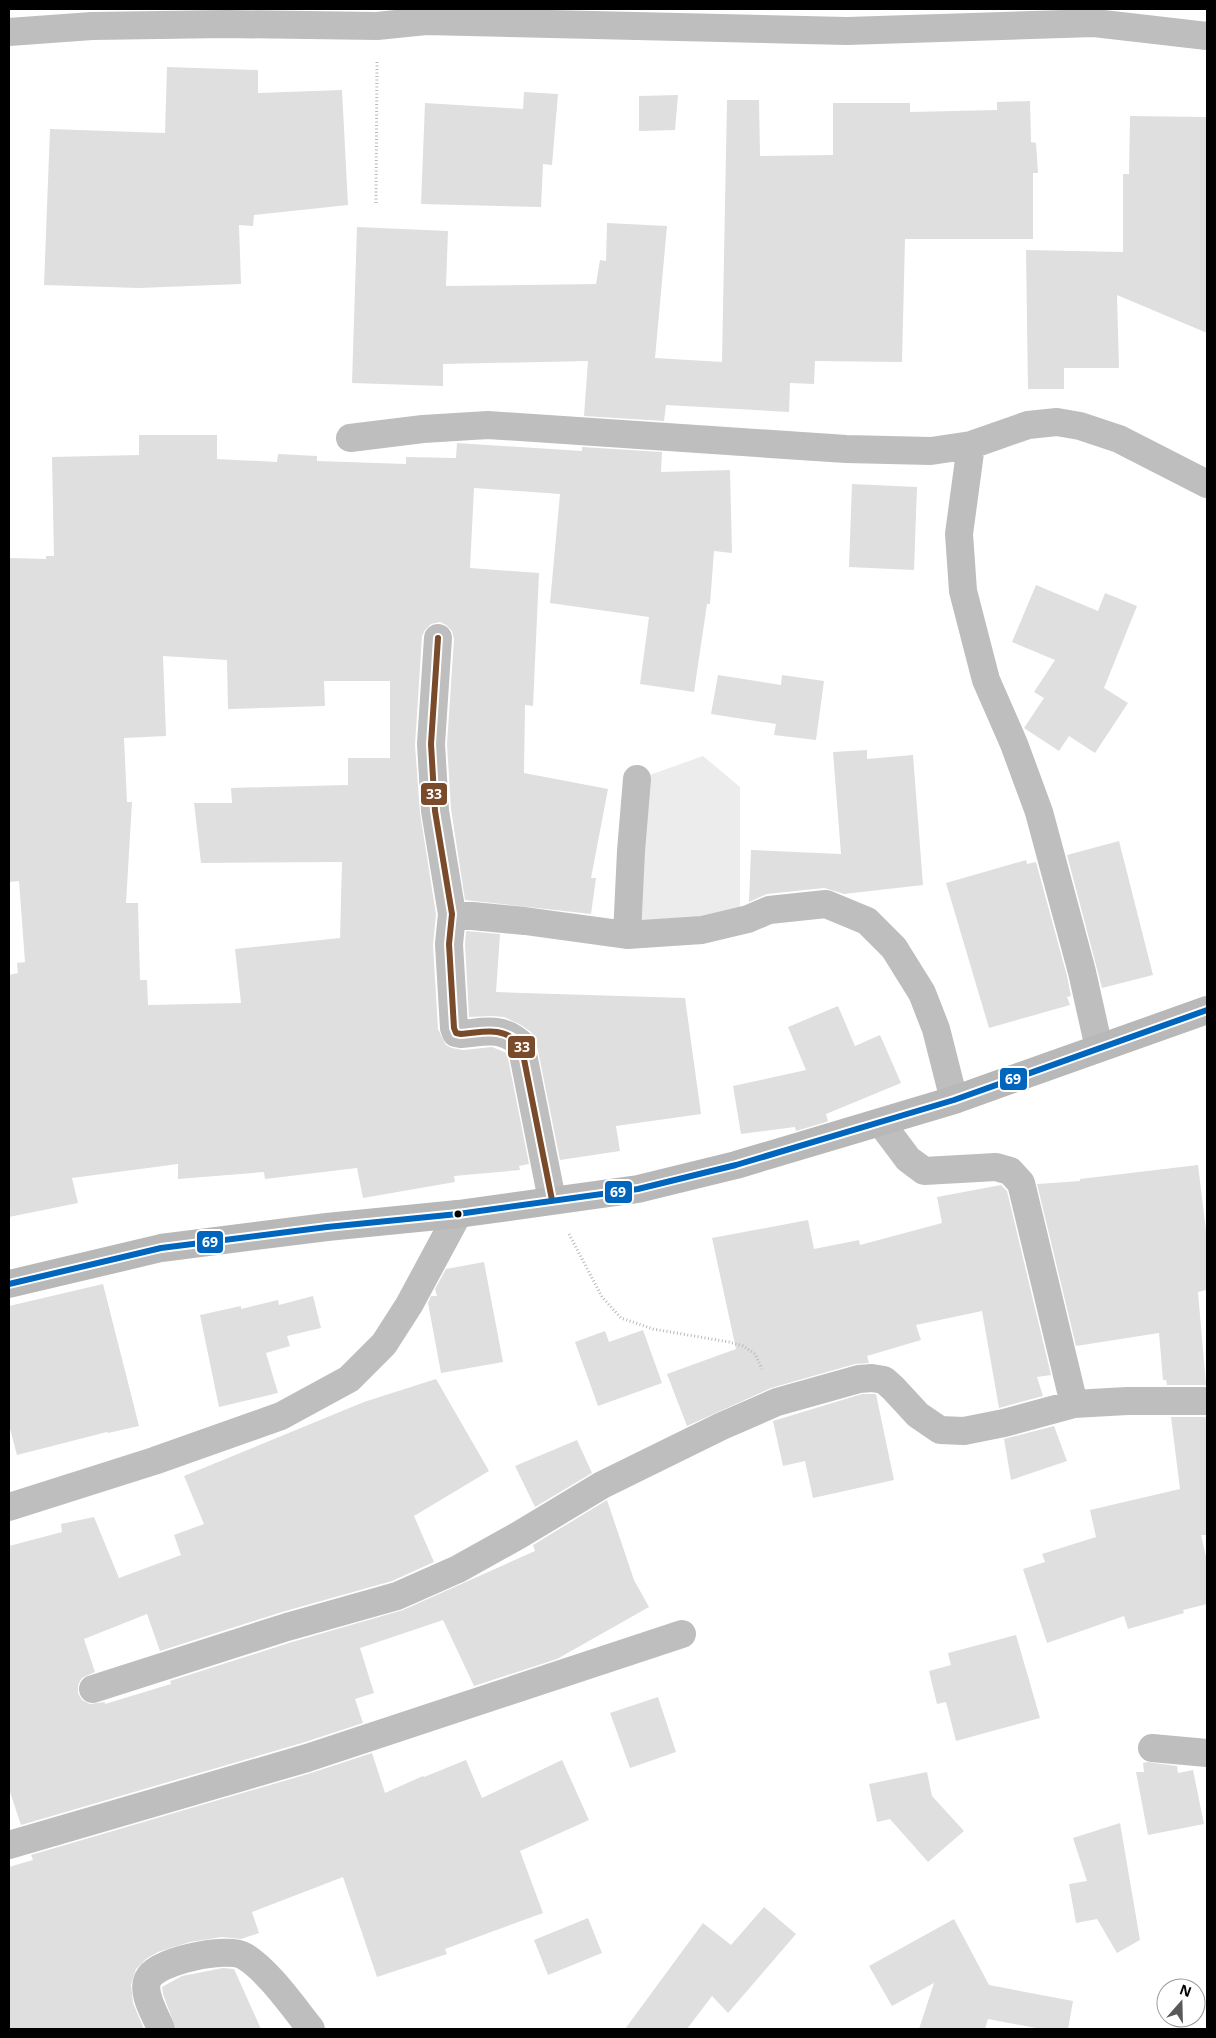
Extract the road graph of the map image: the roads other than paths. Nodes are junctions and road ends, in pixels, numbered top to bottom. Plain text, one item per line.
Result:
1 (1095, 16) edge
2 (384, 18) edge
3 (9, 32) edge
4 (1207, 36) edge
5 (350, 438) dead end
6 (971, 446) junction
7 (1207, 484) edge
8 (438, 638) dead end
9 (637, 779) dead end
10 (452, 914) junction
11 (627, 936) junction
12 (1207, 1010) edge
13 (1099, 1048) junction
14 (954, 1100) junction
15 (881, 1123) junction
16 (552, 1200) junction
17 (458, 1214) junction
18 (9, 1284) edge
19 (1207, 1401) edge
20 (1074, 1404) junction
21 (9, 1507) edge
22 (682, 1634) dead end
23 (93, 1689) dead end
24 (1152, 1748) dead end
25 (1207, 1753) edge
26 (9, 1845) edge
27 (161, 2029) edge
28 (311, 2029) edge

1 - 2 street
1 - 4 street
2 - 3 street
5 - 6 street
6 - 7 street
6 - 13 street
8 - 10 street
9 - 11 street
10 - 11 street
10 - 16 street
11 - 14 street
12 - 13 street
13 - 14 street
14 - 15 street
15 - 16 street
15 - 20 street
16 - 17 street
17 - 18 street
17 - 21 street
19 - 20 street
20 - 23 street
22 - 26 street
24 - 25 street
27 - 28 street

